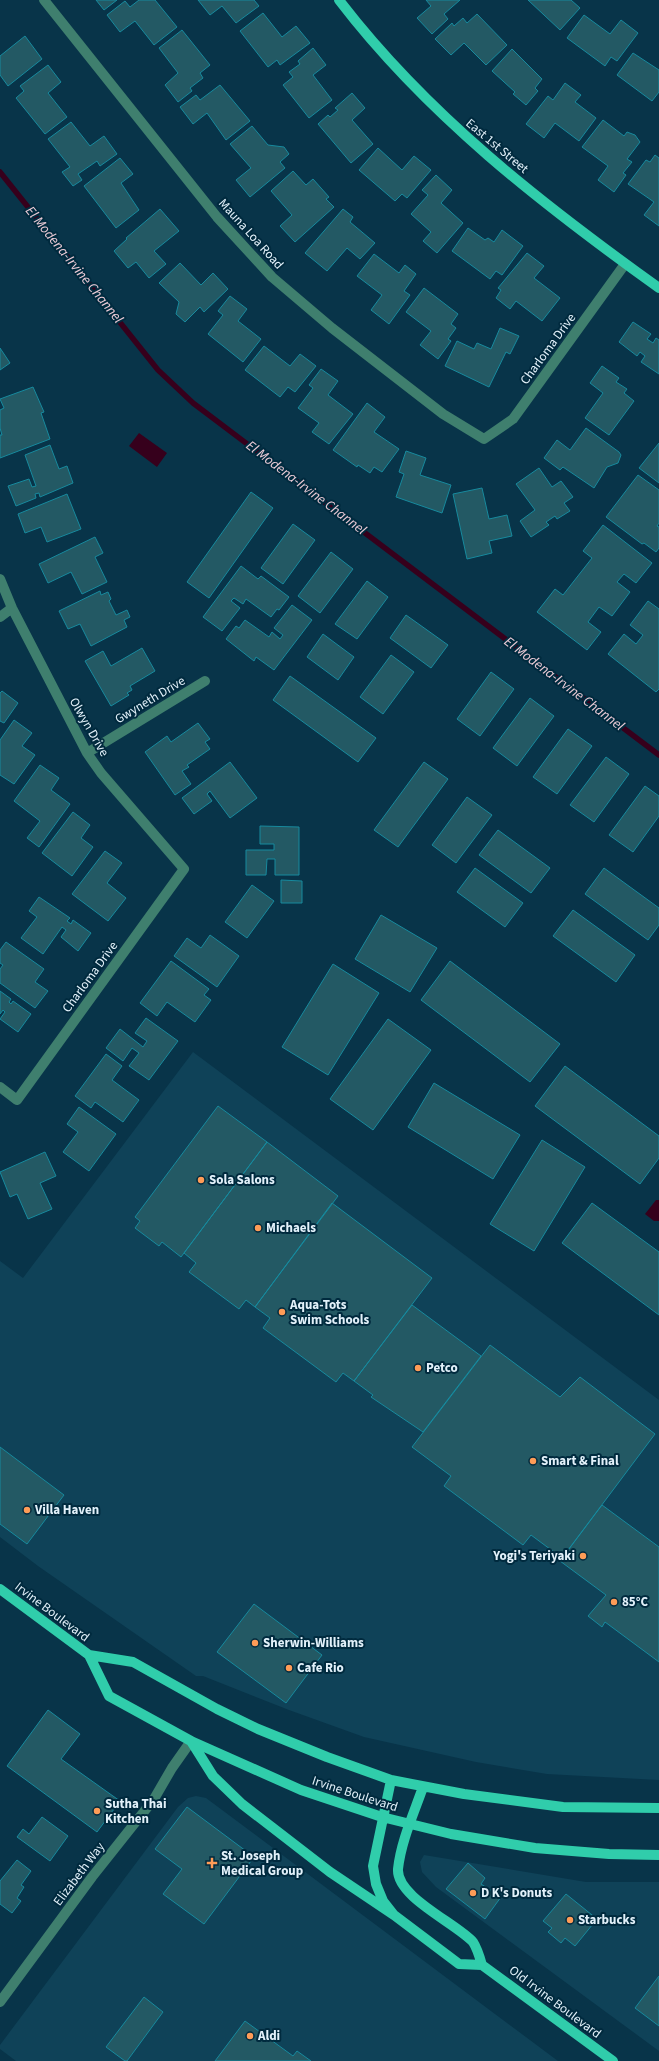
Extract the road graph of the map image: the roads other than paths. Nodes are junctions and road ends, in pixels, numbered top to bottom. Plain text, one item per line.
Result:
1 (44, 0) edge
2 (339, 0) edge
3 (625, 264) junction
4 (659, 288) edge
5 (484, 440) joint
6 (0, 579) edge
7 (12, 608) junction
8 (0, 617) edge
9 (205, 681) dead end
10 (87, 753) junction
11 (184, 869) joint
12 (0, 1087) edge
13 (0, 1589) edge
14 (88, 1655) junction
15 (191, 1741) junction
16 (391, 1780) junction
17 (423, 1787) junction
18 (659, 1808) edge
19 (382, 1817) junction
20 (410, 1824) junction
21 (659, 1855) edge
22 (394, 1916) junction
23 (482, 1965) junction
24 (0, 2002) edge
25 (613, 2061) edge

1 - 5 street, Mauna Loa Road
2 - 3 main road, East 1st Street
3 - 4 main road, East 1st Street
3 - 5 street, Charloma Drive
6 - 7 street, Olwyn Drive
7 - 8 street
7 - 10 street, Olwyn Drive
9 - 10 street, Gwyneth Drive
10 - 11 street, Olwyn Drive
11 - 12 street, Charloma Drive
13 - 14 main road, Irvine Boulevard
14 - 15 main road, Irvine Boulevard
14 - 16 main road, Irvine Boulevard
15 - 19 main road, Irvine Boulevard
15 - 22 main road
15 - 24 street, Elizabeth Way
16 - 17 main road, Irvine Boulevard
16 - 19 main road
17 - 18 main road, Irvine Boulevard
17 - 20 main road
19 - 20 main road, Irvine Boulevard
19 - 22 main road
20 - 21 main road, Irvine Boulevard
20 - 23 main road
22 - 23 main road
23 - 25 main road, Old Irvine Boulevard

